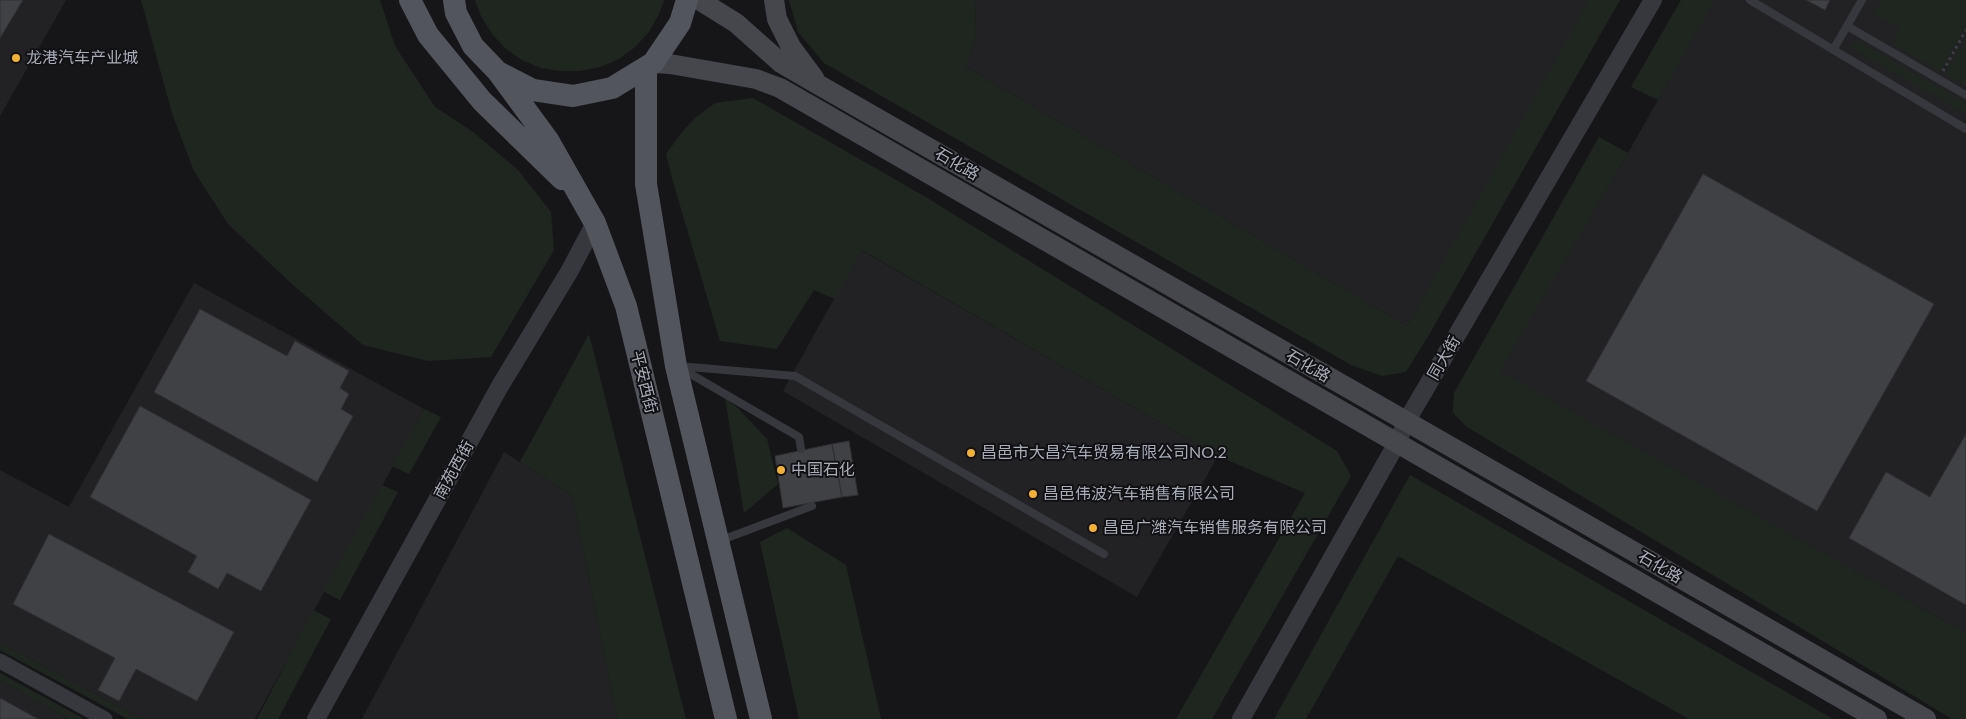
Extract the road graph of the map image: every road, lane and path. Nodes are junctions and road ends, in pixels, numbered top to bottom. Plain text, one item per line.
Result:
1 (410, 0) edge
2 (454, 0) edge
3 (687, 0) edge
4 (699, 0) edge
5 (774, 0) edge
6 (1653, 0) edge
7 (1750, 0) edge
8 (1862, 0) edge
9 (1847, 26) junction
10 (1966, 30) edge
11 (1833, 50) junction
12 (650, 66) junction
13 (498, 72) junction
14 (1938, 79) junction
15 (819, 85) junction
16 (1966, 95) edge
17 (1966, 129) edge
18 (579, 195) junction
19 (595, 223) junction
20 (676, 366) junction
21 (1406, 422) junction
22 (1397, 443) junction
23 (801, 449) dead end
24 (812, 506) dead end
25 (717, 541) junction
26 (1104, 554) dead end
27 (0, 661) edge
28 (105, 719) edge
29 (316, 719) edge
30 (726, 719) edge
31 (761, 719) edge
32 (1241, 719) edge
33 (1877, 719) edge
34 (1926, 719) edge

1 - 18 main road
2 - 13 main road
3 - 12 main road
4 - 15 main road, 石化路
5 - 15 main road
6 - 21 street, 同大街
7 - 11 lane
8 - 9 lane
9 - 11 lane
9 - 14 lane
10 - 14 path
11 - 17 lane
12 - 13 main road
12 - 20 main road
12 - 22 main road, 石化路
13 - 18 main road, 平安西街
14 - 16 lane
15 - 21 main road, 石化路
18 - 19 main road, 平安西街
19 - 29 street, 南苑西街
19 - 30 main road, 平安西街
20 - 23 lane
20 - 25 main road
20 - 26 lane
21 - 22 street, 同大街
21 - 34 main road, 石化路
22 - 32 street, 同大街
22 - 33 main road, 石化路
24 - 25 lane
25 - 31 main road
27 - 28 street

